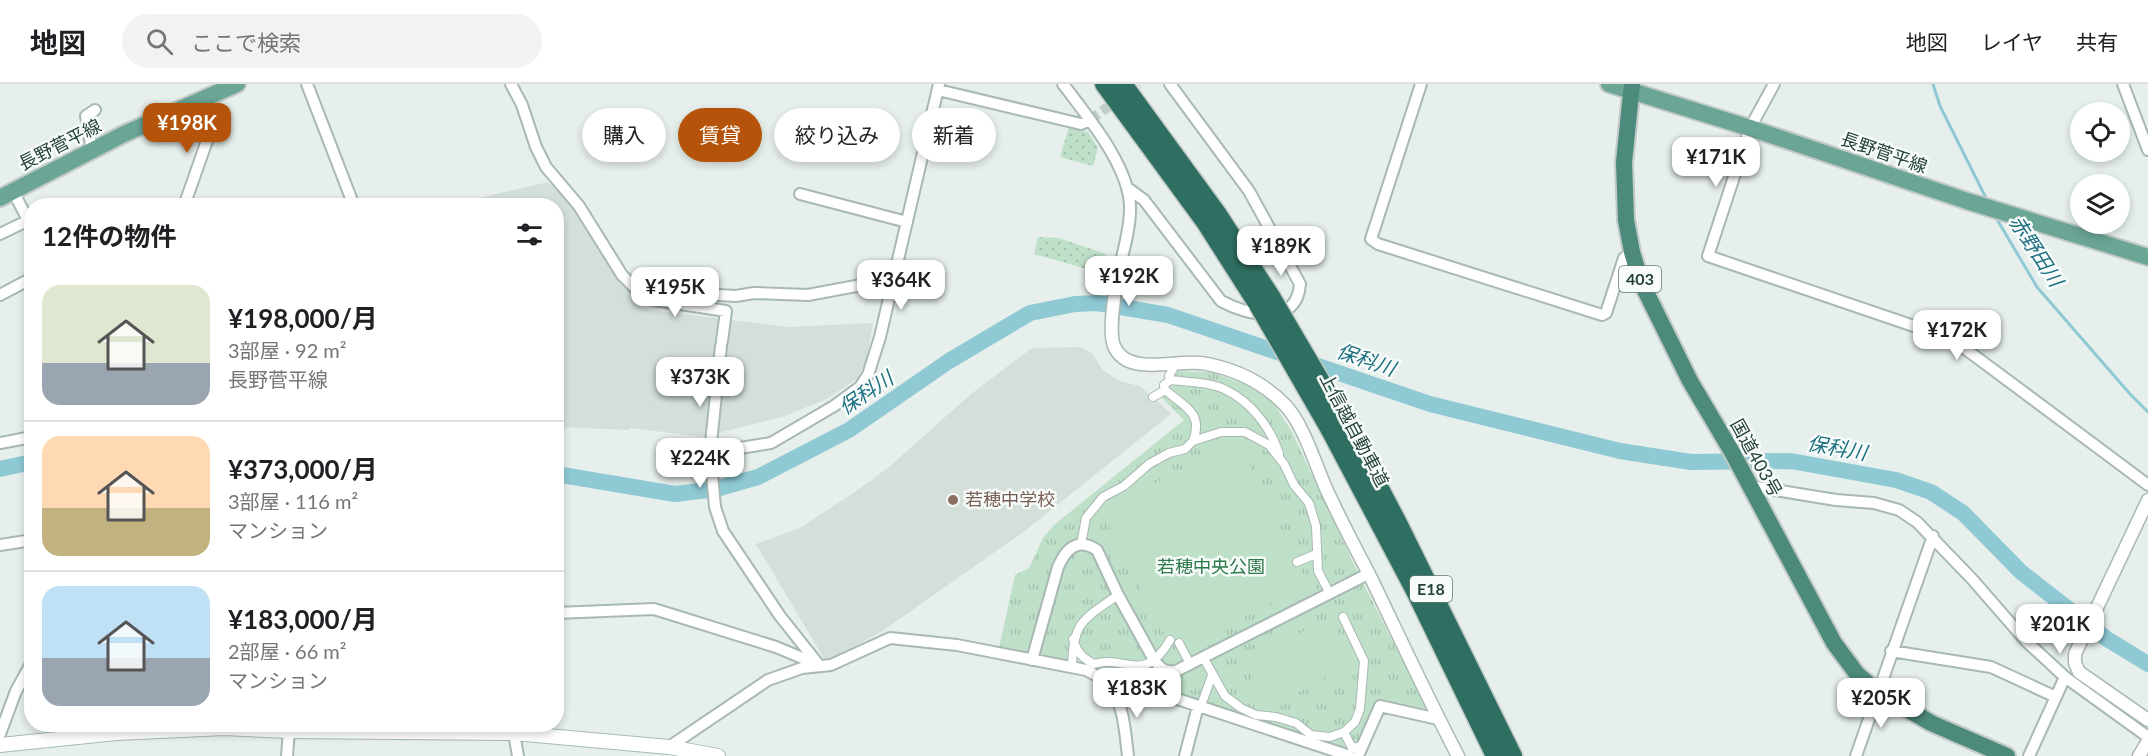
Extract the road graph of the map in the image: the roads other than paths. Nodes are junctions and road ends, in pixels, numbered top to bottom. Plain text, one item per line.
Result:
1 (237, 84) edge
2 (307, 84) edge
3 (511, 84) edge
4 (1063, 84) edge
5 (1104, 84) edge
6 (1123, 84) edge
7 (1170, 84) edge
8 (1421, 84) edge
9 (1609, 84) edge
10 (1774, 84) edge
11 (2123, 84) edge
12 (939, 87) edge
13 (1631, 88) edge
14 (200, 102) junction
15 (95, 110) dead end
16 (1090, 120) junction
17 (1750, 128) junction
18 (2148, 150) edge
19 (92, 151) junction
20 (1129, 189) junction
21 (6, 194) edge
22 (800, 194) dead end
23 (187, 198) edge
24 (351, 198) edge
25 (24, 216) edge
26 (907, 222) junction
27 (24, 226) edge
28 (0, 234) edge
29 (1632, 252) junction
30 (2148, 257) edge
31 (1117, 278) joint
32 (894, 279) junction
33 (24, 282) edge
34 (668, 292) dead end
35 (0, 295) edge
36 (1265, 301) junction
37 (1176, 363) junction
38 (1170, 380) junction
39 (1165, 390) junction
40 (1153, 397) dead end
41 (1338, 427) junction
42 (24, 438) edge
43 (1193, 441) junction
44 (0, 443) edge
45 (710, 453) junction
46 (1280, 459) junction
47 (2148, 484) edge
48 (1750, 485) junction
49 (2148, 500) edge
50 (1933, 536) junction
51 (24, 541) edge
52 (1081, 544) junction
53 (0, 545) edge
54 (1316, 554) junction
55 (1297, 562) dead end
56 (1368, 574) junction
57 (1329, 592) junction
58 (1118, 596) junction
59 (564, 613) edge
60 (1343, 617) dead end
61 (1073, 639) junction
62 (1170, 640) dead end
63 (1179, 644) dead end
64 (1891, 651) junction
65 (1203, 657) junction
66 (1032, 660) junction
67 (1154, 660) junction
68 (1190, 664) junction
69 (819, 665) junction
70 (1072, 667) junction
71 (1212, 675) junction
72 (24, 676) edge
73 (2066, 677) junction
74 (1113, 690) junction
75 (1878, 692) junction
76 (2056, 697) junction
77 (1200, 705) junction
78 (1438, 719) junction
79 (2148, 720) edge
80 (138, 732) edge
81 (290, 732) edge
82 (520, 732) edge
83 (538, 732) edge
84 (1344, 732) junction
85 (0, 734) edge
86 (2148, 739) edge
87 (0, 744) edge
88 (669, 747) junction
89 (1353, 752) edge
90 (712, 755) edge
91 (287, 756) edge
92 (518, 756) edge
93 (1128, 756) edge
94 (1185, 756) edge
95 (1458, 756) edge
96 (1495, 756) edge
97 (1513, 756) edge
98 (1856, 756) edge
99 (2007, 756) edge
100 (2029, 756) edge
101 (2139, 756) edge

1 - 14 main road, 長野菅平線
2 - 24 street
3 - 45 street
4 - 16 street
5 - 36 highway, 上信越自動車道 / E18
6 - 36 highway, 上信越自動車道 / E18
7 - 20 street
8 - 29 street
9 - 13 main road, 長野菅平線
10 - 17 street
11 - 18 street
12 - 16 street
12 - 26 street
13 - 17 main road, 長野菅平線
13 - 29 highway, 国道403号 / 403
14 - 19 main road, 長野菅平線
14 - 23 street
15 - 19 street
16 - 20 street
17 - 30 main road, 長野菅平線
17 - 47 street
19 - 21 main road, 長野菅平線
20 - 31 street
21 - 25 street
22 - 26 street
26 - 32 street
27 - 28 street
29 - 48 highway, 国道403号 / 403
31 - 37 street
32 - 34 street
32 - 45 street
33 - 35 street
36 - 41 highway, 上信越自動車道 / E18, bridge
37 - 38 street
37 - 56 street
38 - 39 street
38 - 46 street
39 - 40 street
39 - 43 street
41 - 96 highway, 上信越自動車道 / E18
41 - 97 highway, 上信越自動車道 / E18
42 - 44 street
43 - 46 street
43 - 52 street
45 - 69 street
46 - 54 street
48 - 50 street
48 - 75 highway, 国道403号 / 403
49 - 79 street
50 - 64 street
50 - 73 street
51 - 53 street
52 - 58 street
52 - 66 street
54 - 55 street
54 - 57 street
56 - 57 street
56 - 78 street
57 - 65 street
58 - 61 street
58 - 67 street
59 - 69 street
60 - 84 street
61 - 67 street
61 - 70 street
62 - 67 street
63 - 68 street
64 - 75 street
64 - 76 street
65 - 68 street
65 - 71 street
66 - 69 street
66 - 70 street
67 - 68 street
69 - 88 street
70 - 74 street
71 - 77 street
71 - 84 street
72 - 85 street
73 - 76 street
73 - 86 street
74 - 77 street
74 - 93 street
75 - 98 street
75 - 99 highway, 国道403号 / 403
76 - 100 street
77 - 89 street
77 - 94 street
78 - 89 street
78 - 95 street
80 - 87 main road
81 - 91 street
82 - 92 street
83 - 88 main road
84 - 89 street
86 - 101 street
88 - 90 main road

